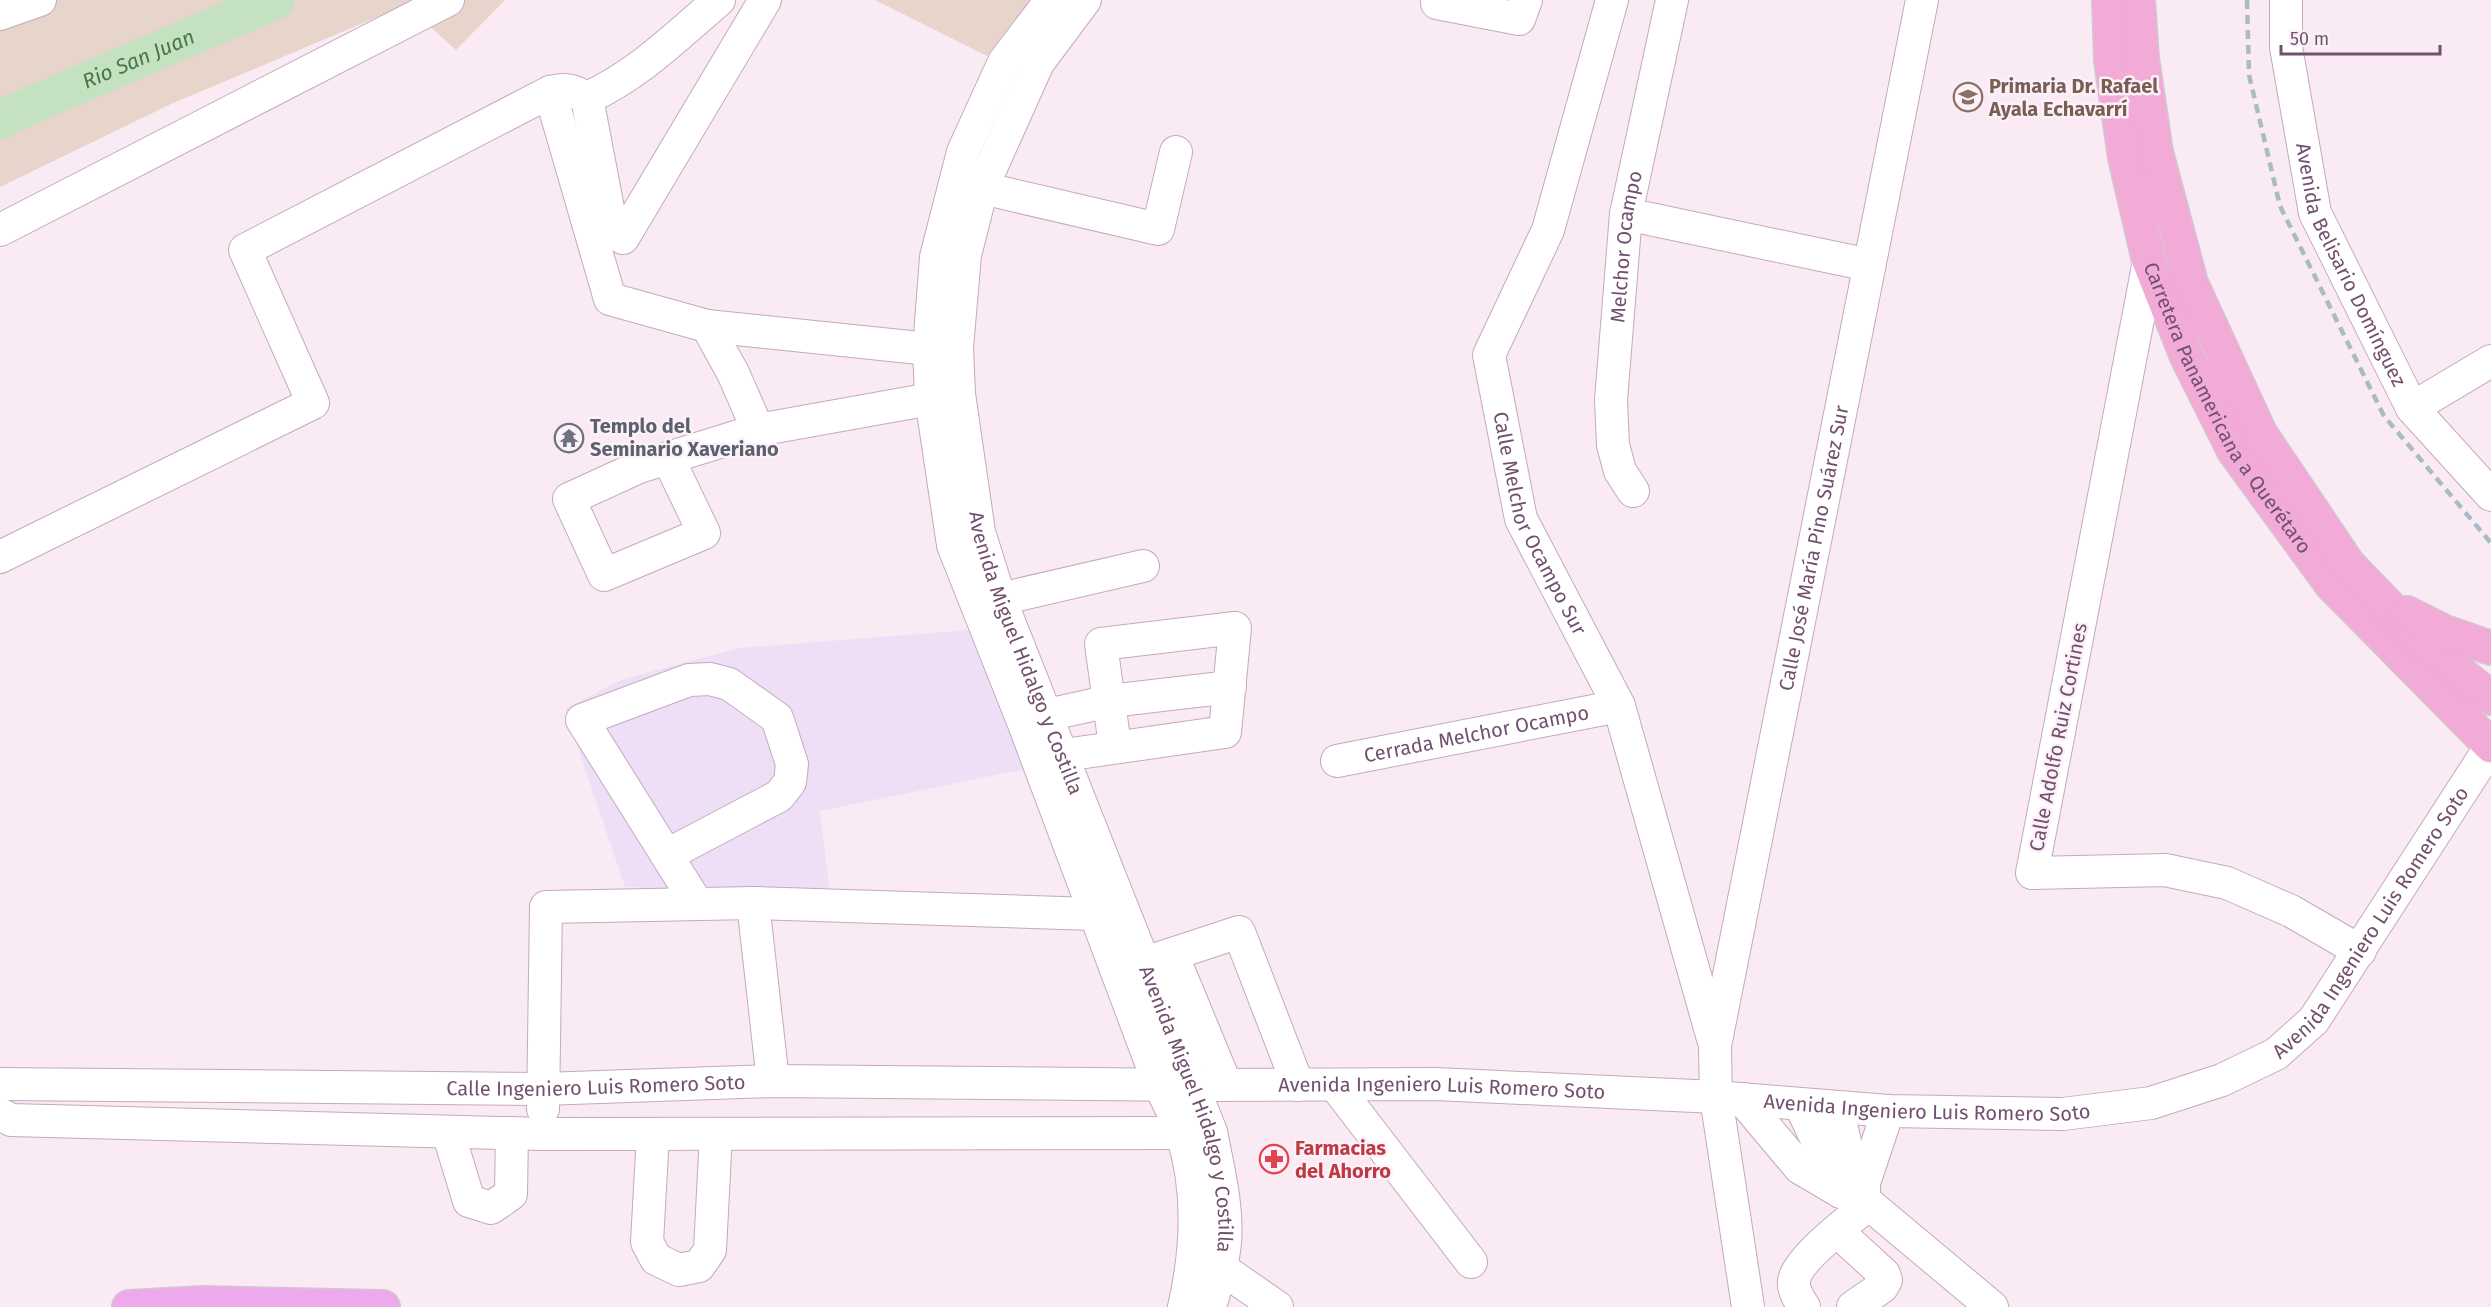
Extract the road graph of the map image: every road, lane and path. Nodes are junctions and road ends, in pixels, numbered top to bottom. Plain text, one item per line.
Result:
1 (40, 0) edge
2 (448, 0) edge
3 (719, 0) edge
4 (765, 0) edge
5 (1051, 0) edge
6 (1085, 0) edge
7 (1438, 0) edge
8 (1526, 0) edge
9 (1612, 0) edge
10 (1672, 0) edge
11 (1922, 0) edge
12 (2109, 0) edge
13 (2138, 0) edge
14 (2286, 0) edge
15 (0, 14) edge
16 (550, 92) junction
17 (587, 98) junction
18 (1176, 152) dead end
19 (982, 188) junction
20 (1626, 214) junction
21 (0, 230) edge
22 (2149, 261) junction
23 (1869, 265) junction
24 (707, 326) junction
25 (929, 349) junction
26 (2491, 361) edge
27 (945, 396) junction
28 (2412, 408) junction
29 (758, 430) junction
30 (668, 458) junction
31 (1633, 490) dead end
32 (2491, 495) edge
33 (0, 557) edge
34 (1143, 566) dead end
35 (1000, 598) junction
36 (2382, 601) junction
37 (2491, 648) edge
38 (1230, 687) junction
39 (2491, 698) edge
40 (1110, 701) junction
41 (1618, 706) junction
42 (1047, 715) junction
43 (1115, 746) junction
44 (2491, 746) edge
45 (1050, 756) junction
46 (1336, 761) dead end
47 (667, 855) junction
48 (696, 903) junction
49 (753, 903) junction
50 (1094, 914) junction
51 (2360, 951) junction
52 (1159, 959) junction
53 (1715, 1046) junction
54 (773, 1081) junction
55 (13, 1084) edge
56 (1159, 1084) junction
57 (1192, 1085) junction
58 (1226, 1085) junction
59 (1298, 1085) junction
60 (1335, 1085) junction
61 (543, 1089) junction
62 (1729, 1098) junction
63 (1800, 1104) junction
64 (1837, 1107) junction
65 (1888, 1111) junction
66 (4, 1120) edge
67 (448, 1132) junction
68 (1196, 1133) junction
69 (527, 1134) junction
70 (652, 1134) junction
71 (716, 1134) junction
72 (1859, 1194) junction
73 (1837, 1231) junction
74 (1471, 1262) dead end
75 (1221, 1268) junction
76 (129, 1307) edge
77 (383, 1307) edge
78 (1184, 1307) edge
79 (1210, 1307) edge
80 (1277, 1307) edge
81 (1748, 1307) edge
82 (1804, 1307) edge
83 (1853, 1307) edge
84 (1992, 1307) edge

1 - 15 street
2 - 21 street
3 - 17 street
4 - 17 street
5 - 25 street, Avenida Miguel Hidalgo y Costilla
6 - 19 street, Avenida Miguel Hidalgo y Costilla
7 - 8 street
9 - 41 street, Calle Melchor Ocampo Sur
10 - 20 street, Melchor Ocampo
11 - 23 street, Calle José María Pino Suárez Sur
12 - 22 main road, Carretera Panamericana a Querétaro
13 - 36 main road, Carretera Panamericana a Querétaro
14 - 28 street, Avenida Belisario Domínguez
16 - 17 street
16 - 24 street
16 - 33 street
18 - 19 street
19 - 27 street, Avenida Miguel Hidalgo y Costilla
20 - 23 street
20 - 31 street, Melchor Ocampo
22 - 44 main road, Carretera Panamericana a Querétaro
22 - 51 street, Calle Adolfo Ruiz Cortines
23 - 53 street, Calle José María Pino Suárez Sur
24 - 25 street
24 - 29 street
25 - 27 street, Avenida Miguel Hidalgo y Costilla
26 - 28 street
27 - 29 street
27 - 35 street, Avenida Miguel Hidalgo y Costilla
27 - 45 street, Avenida Miguel Hidalgo y Costilla
28 - 32 street, Avenida Belisario Domínguez
29 - 30 street
30 - 30 street
34 - 35 street
35 - 42 street, Avenida Miguel Hidalgo y Costilla
36 - 37 main road
36 - 39 main road, Carretera Panamericana a Querétaro
38 - 40 street
38 - 40 street
38 - 43 street
40 - 42 street
40 - 43 street
41 - 46 street, Cerrada Melchor Ocampo
41 - 53 street, Calle Melchor Ocampo Sur
42 - 45 street, Avenida Miguel Hidalgo y Costilla
43 - 45 street
44 - 51 street, Avenida Ingeniero Luis Romero Soto
45 - 50 street, Avenida Miguel Hidalgo y Costilla
45 - 52 street, Avenida Miguel Hidalgo y Costilla
47 - 47 street
47 - 48 street
48 - 49 street
48 - 61 street
49 - 50 street
49 - 54 street
50 - 56 street, Avenida Miguel Hidalgo y Costilla
51 - 65 street, Avenida Ingeniero Luis Romero Soto
52 - 57 street, Avenida Miguel Hidalgo y Costilla
52 - 58 street
52 - 59 street
53 - 62 street, Calle José María Pino Suárez Sur
54 - 56 street, Calle Ingeniero Luis Romero Soto
54 - 61 street, Calle Ingeniero Luis Romero Soto
55 - 61 street, Calle Ingeniero Luis Romero Soto
55 - 66 street
56 - 57 street, Calle Ingeniero Luis Romero Soto
56 - 68 street, Avenida Miguel Hidalgo y Costilla
57 - 58 street, Avenida Ingeniero Luis Romero Soto
57 - 68 street, Avenida Miguel Hidalgo y Costilla
58 - 59 street, Avenida Ingeniero Luis Romero Soto
59 - 60 street, Avenida Ingeniero Luis Romero Soto
60 - 62 street, Avenida Ingeniero Luis Romero Soto
60 - 74 street
61 - 69 street
62 - 63 street, Avenida Ingeniero Luis Romero Soto
62 - 72 street
62 - 81 street, Calle José María Pino Suárez Sur
63 - 64 street, Avenida Ingeniero Luis Romero Soto
63 - 72 street
64 - 65 street, Avenida Ingeniero Luis Romero Soto
64 - 72 street
65 - 72 street
66 - 67 street
67 - 69 street
67 - 69 street
68 - 71 street
68 - 75 street, Avenida Miguel Hidalgo y Costilla
68 - 78 street, Avenida Miguel Hidalgo y Costilla
69 - 70 street
70 - 71 street
70 - 71 street
72 - 73 street
72 - 84 street
73 - 82 street
73 - 83 street
75 - 79 street, Avenida Miguel Hidalgo y Costilla
75 - 80 street
76 - 77 highway

